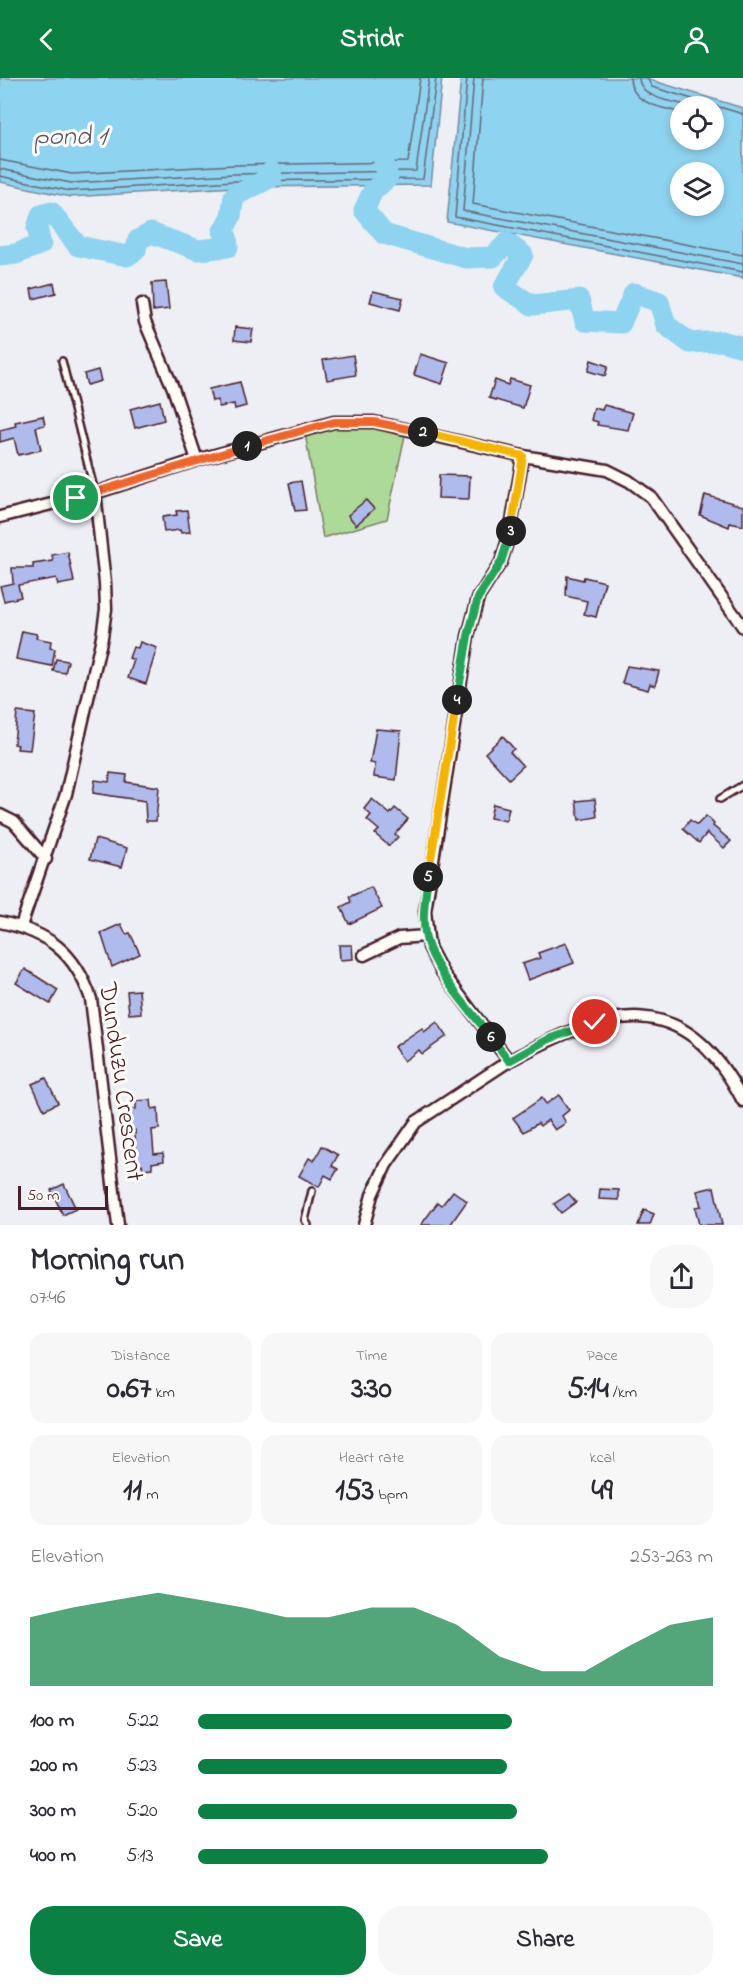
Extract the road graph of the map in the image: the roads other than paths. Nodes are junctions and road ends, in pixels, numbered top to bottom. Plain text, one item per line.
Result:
1 (142, 304) dead end
2 (62, 361) dead end
3 (523, 456) junction
4 (197, 460) junction
5 (95, 493) junction
6 (0, 517) edge
7 (743, 627) edge
8 (743, 784) edge
9 (720, 799) dead end
10 (0, 814) edge
11 (46, 859) junction
12 (0, 922) edge
13 (21, 926) junction
14 (426, 936) junction
15 (364, 955) dead end
16 (509, 1061) junction
17 (743, 1101) edge
18 (312, 1191) dead end
19 (118, 1225) edge
20 (308, 1225) edge
21 (364, 1225) edge

1 - 4 street
2 - 5 lane
3 - 4 street
3 - 7 street
3 - 14 street
4 - 5 street
5 - 6 street
5 - 11 street
8 - 9 lane
10 - 11 street
11 - 13 street
12 - 13 street, Dunduzu Crescent
13 - 19 street, Dunduzu Crescent
14 - 15 street
14 - 16 street
16 - 17 street
16 - 21 street
18 - 20 lane

